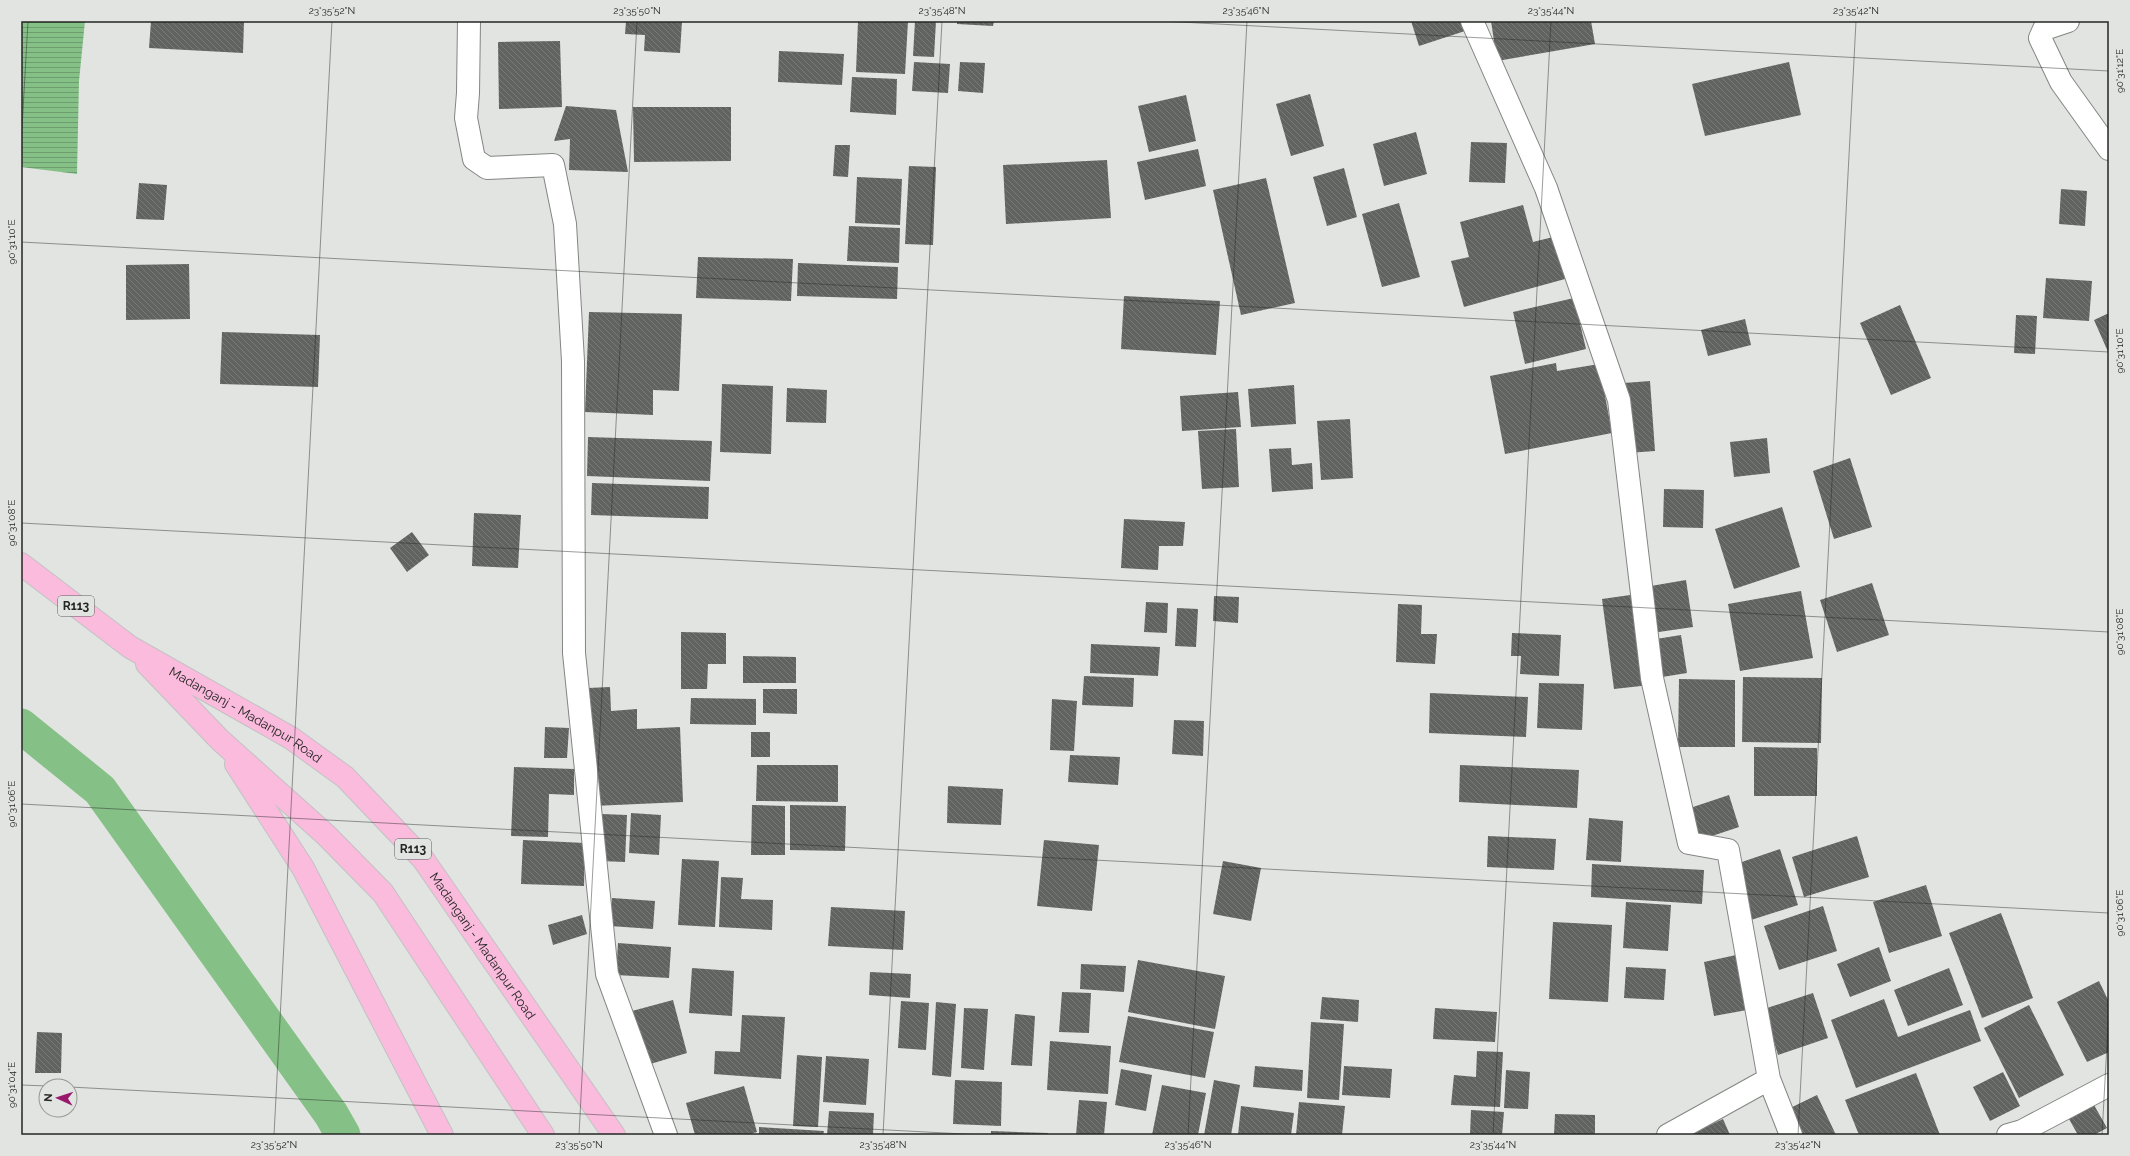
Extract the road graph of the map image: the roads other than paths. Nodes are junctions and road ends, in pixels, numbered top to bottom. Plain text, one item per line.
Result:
1 (469, 21) edge
2 (1472, 21) edge
3 (2068, 21) edge
4 (2109, 149) edge
5 (21, 564) edge
6 (130, 647) junction
7 (220, 740) junction
8 (1769, 1079) junction
9 (2109, 1085) edge
10 (442, 1135) edge
11 (543, 1135) edge
12 (614, 1135) edge
13 (666, 1135) edge
14 (1668, 1135) edge
15 (1791, 1135) edge
16 (2008, 1135) edge

1 - 13 street
2 - 8 street
3 - 4 street
5 - 6 main road, Madanganj - Madanpur Road / R113
6 - 7 main road, Madanganj - Madanpur Road / R113
6 - 12 main road, Madanganj - Madanpur Road / R113
7 - 10 main road
7 - 11 main road, Madanganj - Madanpur Road / R113
8 - 14 street
8 - 15 street
9 - 16 street

